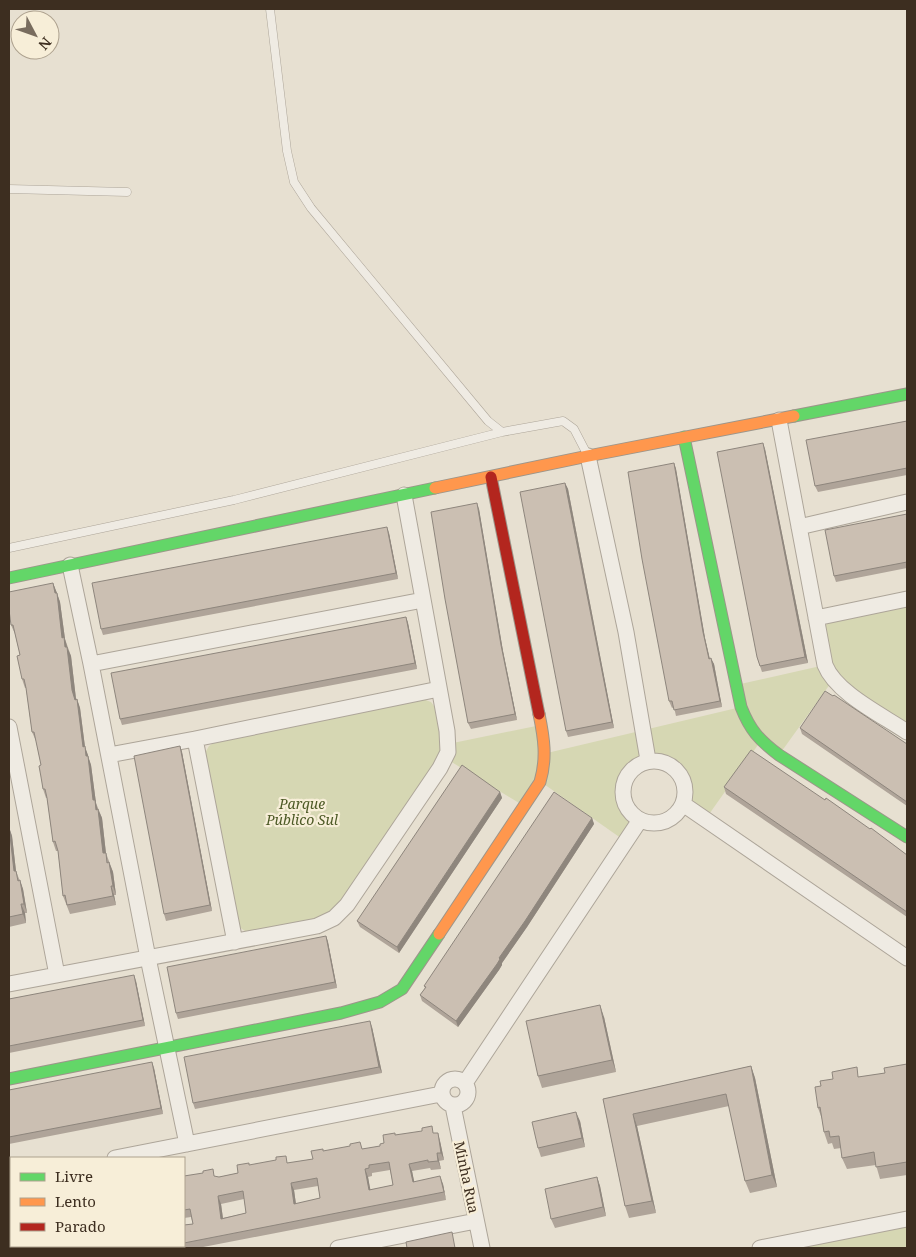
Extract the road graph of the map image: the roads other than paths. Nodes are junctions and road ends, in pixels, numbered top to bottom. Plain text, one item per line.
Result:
1 (270, 9) edge
2 (9, 189) edge
3 (127, 192) dead end
4 (907, 394) edge
5 (778, 420) junction
6 (502, 432) junction
7 (684, 437) junction
8 (588, 456) junction
9 (491, 476) junction
10 (404, 495) junction
11 (907, 502) edge
12 (799, 528) junction
13 (9, 548) edge
14 (70, 565) junction
15 (9, 578) edge
16 (907, 599) edge
17 (423, 600) junction
18 (816, 618) junction
19 (91, 664) junction
20 (439, 689) junction
21 (9, 727) edge
22 (907, 732) edge
23 (195, 739) junction
24 (109, 755) junction
25 (648, 760) junction
26 (683, 804) junction
27 (640, 820) junction
28 (907, 837) edge
29 (235, 942) junction
30 (148, 958) junction
31 (907, 958) edge
32 (57, 975) junction
33 (9, 984) edge
34 (166, 1048) junction
35 (9, 1079) edge
36 (465, 1083) junction
37 (441, 1094) junction
38 (452, 1106) junction
39 (187, 1144) junction
40 (120, 1157) edge
41 (907, 1219) edge
42 (476, 1221) junction
43 (381, 1244) edge
44 (338, 1248) edge
45 (482, 1248) edge
46 (760, 1248) edge

1 - 6 lane
2 - 3 lane
4 - 5 street
5 - 7 street
5 - 12 street
6 - 8 lane
6 - 13 lane
7 - 8 street
7 - 28 street
8 - 9 street
8 - 25 street
9 - 10 street
9 - 34 street
10 - 14 street
10 - 17 street
11 - 12 street
12 - 18 street
14 - 15 street
14 - 19 street
16 - 18 street
17 - 19 street
17 - 20 street
18 - 22 street
19 - 24 street
20 - 23 street
20 - 29 street
21 - 32 street
23 - 24 street
23 - 29 street
24 - 30 street
25 - 26 street
25 - 27 street
26 - 27 street
26 - 31 street
27 - 36 street
29 - 30 street
30 - 32 street
30 - 34 street
32 - 33 street
34 - 35 street
34 - 39 street
36 - 37 street
36 - 38 street
37 - 38 street
37 - 39 street
38 - 42 street, Minha Rua
39 - 40 street
41 - 46 street
42 - 43 street
42 - 45 street, Minha Rua
43 - 44 street

